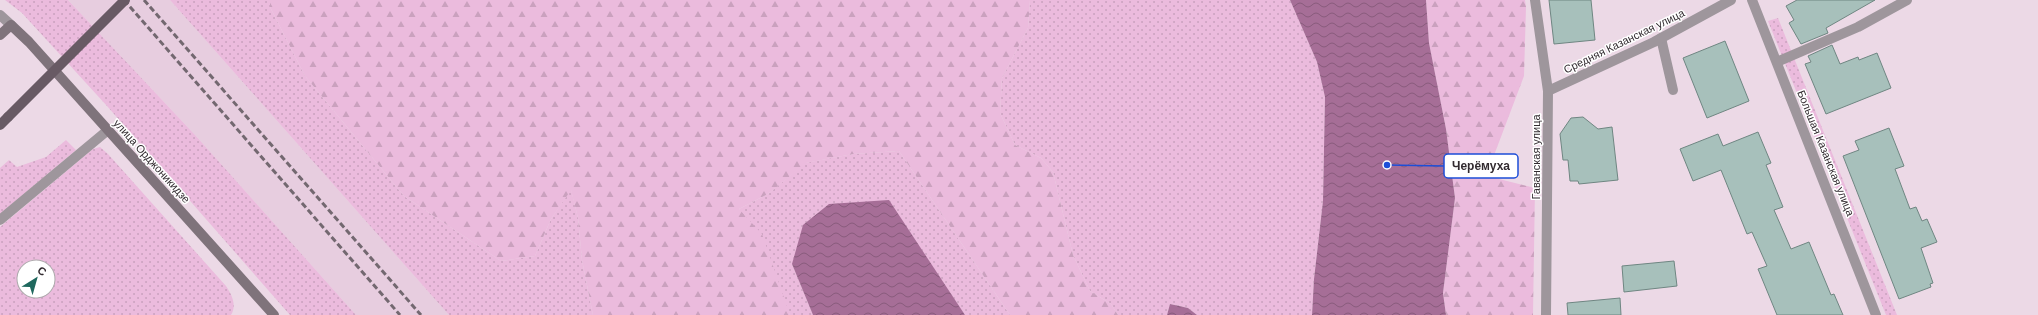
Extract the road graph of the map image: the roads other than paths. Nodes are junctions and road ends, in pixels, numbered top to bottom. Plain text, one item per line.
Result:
1 (125, 0) edge
2 (1535, 0) edge
3 (1731, 0) edge
4 (1752, 0) edge
5 (1907, 0) edge
6 (0, 15) edge
7 (11, 25) junction
8 (0, 35) edge
9 (1661, 38) junction
10 (1777, 62) junction
11 (1673, 90) dead end
12 (1548, 91) junction
13 (0, 125) edge
14 (108, 130) junction
15 (0, 220) edge
16 (270, 314) edge
17 (1546, 315) edge
18 (1876, 315) edge

1 - 13 main road, bridge
2 - 12 street, Гаванская улица
3 - 9 street, Средняя Казанская улица
4 - 10 street, Большая Казанская улица
5 - 10 street
6 - 7 street
7 - 8 street
7 - 14 street, улица Орджоникидзе
9 - 11 street
9 - 12 street, Средняя Казанская улица
10 - 18 street, Большая Казанская улица
12 - 17 street, Гаванская улица
14 - 15 street
14 - 16 street, улица Орджоникидзе

